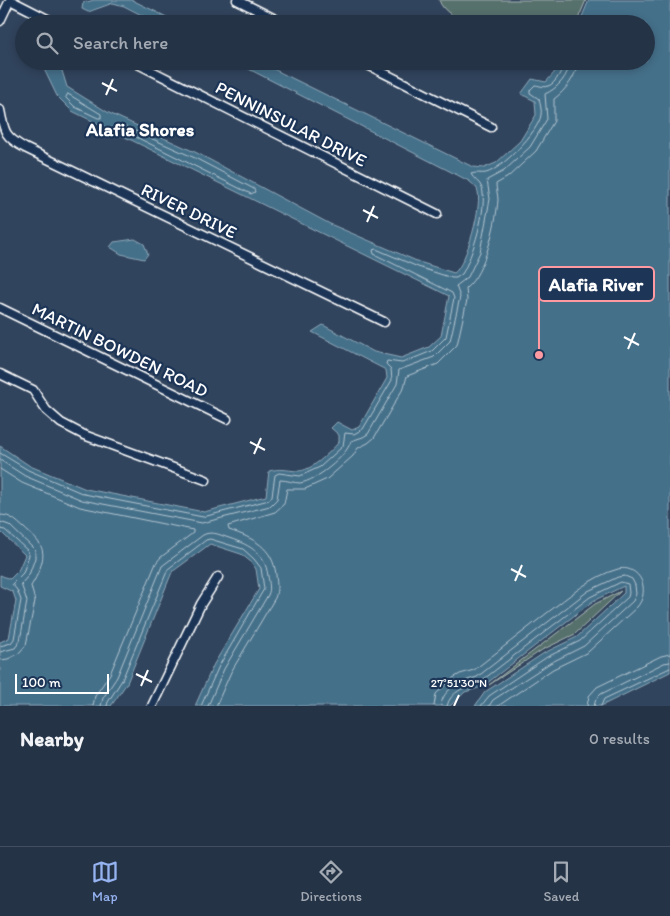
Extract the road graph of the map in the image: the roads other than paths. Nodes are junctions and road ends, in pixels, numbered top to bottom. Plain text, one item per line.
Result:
1 (10, 0) edge
2 (237, 0) edge
3 (39, 15) edge
4 (266, 15) edge
5 (0, 21) edge
6 (150, 70) edge
7 (378, 70) edge
8 (0, 110) edge
9 (491, 127) dead end
10 (437, 214) dead end
11 (0, 308) edge
12 (384, 322) dead end
13 (0, 374) edge
14 (227, 420) dead end
15 (206, 480) dead end
16 (218, 577) dead end
17 (152, 706) edge

1 - 3 street
1 - 5 street
2 - 4 street
6 - 10 street, PENNINSULAR DRIVE
7 - 9 street
8 - 12 street, RIVER DRIVE
11 - 14 street, MARTIN BOWDEN ROAD
13 - 15 street
16 - 17 street

